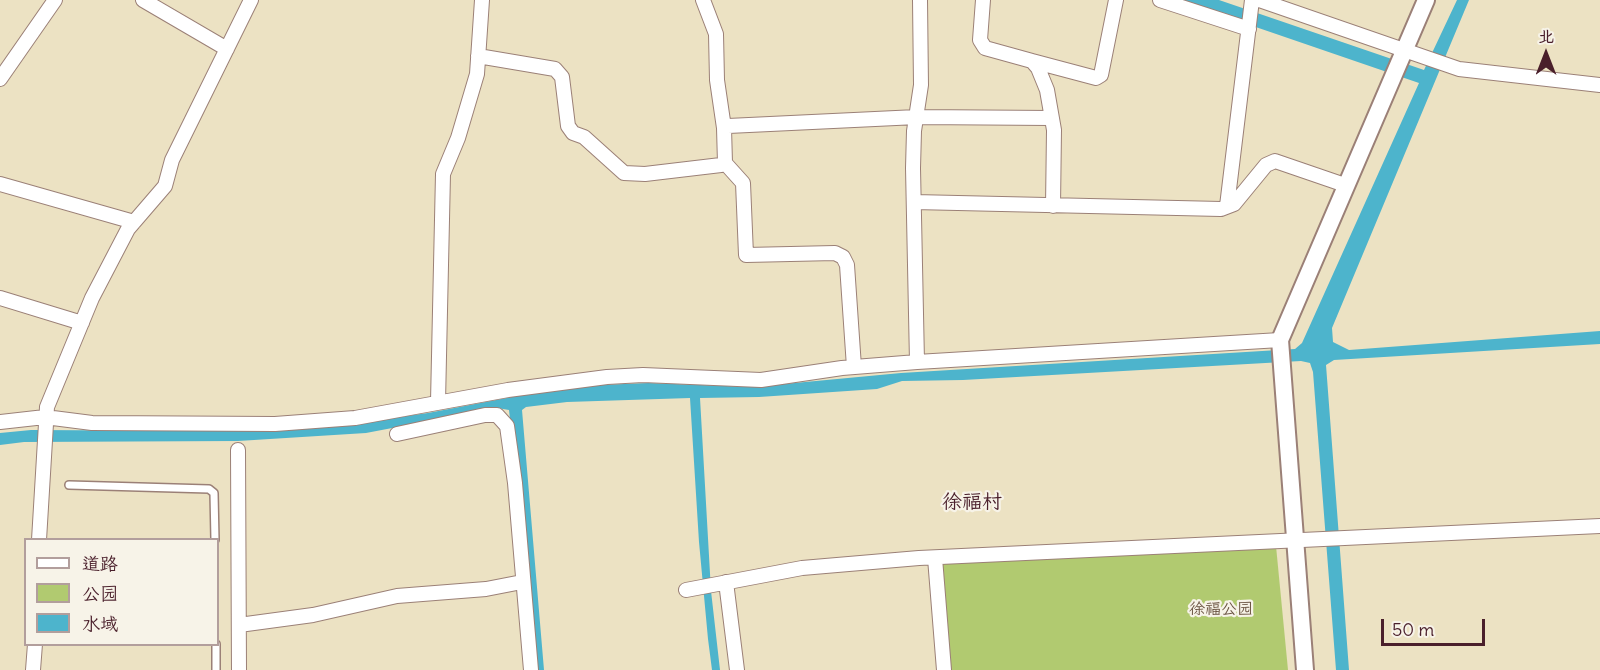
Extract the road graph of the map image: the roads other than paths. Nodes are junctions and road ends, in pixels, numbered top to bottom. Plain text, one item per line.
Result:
1 (55, 0) edge
2 (143, 0) edge
3 (251, 0) edge
4 (482, 0) edge
5 (703, 0) edge
6 (920, 0) edge
7 (983, 0) edge
8 (1116, 0) edge
9 (1160, 0) edge
10 (1252, 0) edge
11 (1259, 0) edge
12 (1426, 0) edge
13 (1249, 28) junction
14 (227, 49) junction
15 (1403, 51) junction
16 (478, 56) junction
17 (1032, 61) junction
18 (0, 79) edge
19 (1600, 85) edge
20 (917, 117) junction
21 (1051, 118) junction
22 (724, 128) junction
23 (725, 164) junction
24 (0, 184) edge
25 (1345, 185) junction
26 (914, 202) junction
27 (1053, 206) junction
28 (1227, 206) junction
29 (134, 222) junction
30 (0, 298) edge
31 (82, 323) junction
32 (1280, 340) junction
33 (917, 362) junction
34 (854, 367) junction
35 (438, 402) junction
36 (45, 417) junction
37 (0, 422) edge
38 (397, 434) dead end
39 (238, 450) dead end
40 (69, 485) dead end
41 (1600, 526) edge
42 (39, 538) edge
43 (215, 538) edge
44 (1295, 541) junction
45 (934, 558) junction
46 (522, 582) junction
47 (726, 582) junction
48 (686, 590) dead end
49 (239, 625) junction
50 (35, 646) edge
51 (216, 646) edge
52 (33, 670) edge
53 (216, 670) edge
54 (239, 670) edge
55 (531, 670) edge
56 (737, 670) edge
57 (944, 670) edge
58 (1305, 670) edge

1 - 18 street
2 - 14 street
3 - 14 street
4 - 16 street
5 - 22 street
6 - 20 street
7 - 17 street
8 - 17 street
9 - 13 street
10 - 13 street
11 - 15 street
12 - 15 street
13 - 28 street
14 - 29 street
15 - 19 street
15 - 25 street
16 - 23 street
16 - 35 street
17 - 21 street
20 - 21 street
20 - 22 street
20 - 26 street
21 - 27 street
22 - 23 street
23 - 34 street
24 - 29 street
25 - 28 street
25 - 32 street
26 - 27 street
26 - 33 street
27 - 28 street
29 - 31 street
30 - 31 street
31 - 36 street
32 - 33 street
32 - 44 street
33 - 34 street
34 - 35 street
35 - 36 street
36 - 37 street
36 - 42 street
38 - 46 street
39 - 49 street
40 - 43 lane
41 - 44 street
44 - 45 street
44 - 58 street
45 - 47 street
45 - 57 street
46 - 49 street
46 - 55 street
47 - 48 street
47 - 56 street
49 - 54 street
50 - 52 street
51 - 53 lane

